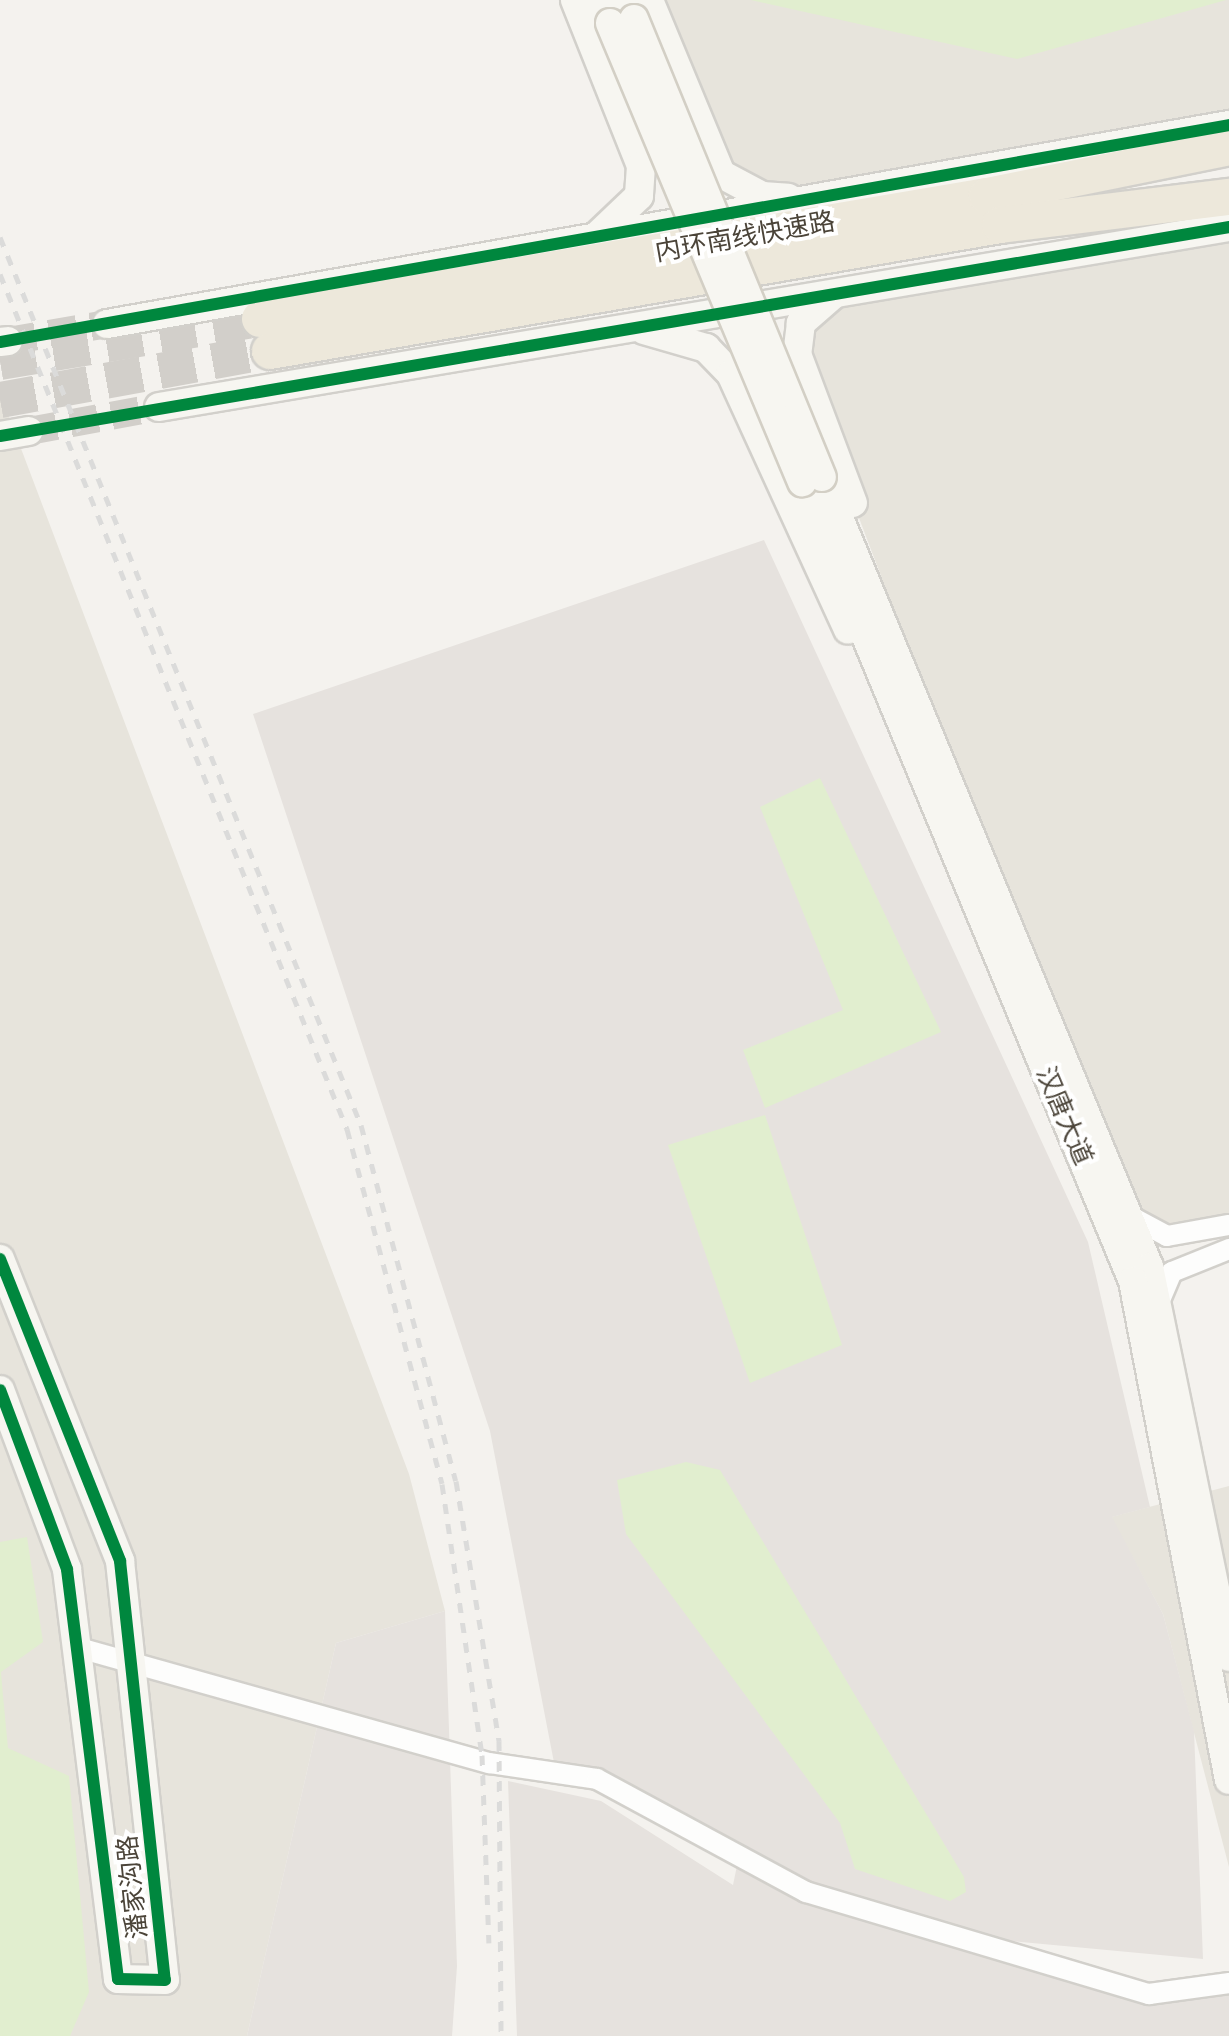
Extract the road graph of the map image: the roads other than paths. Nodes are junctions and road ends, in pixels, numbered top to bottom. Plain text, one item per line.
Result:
1 (575, 0) edge
2 (624, 8) edge
3 (1229, 125) edge
4 (1229, 147) edge
5 (705, 148) junction
6 (641, 166) junction
7 (1229, 197) edge
8 (813, 200) junction
9 (1229, 227) edge
10 (592, 239) junction
11 (840, 291) junction
12 (107, 324) tunnel mouth
13 (615, 328) junction
14 (797, 354) junction
15 (731, 374) junction
16 (159, 407) tunnel mouth
17 (29, 431) tunnel mouth
18 (0, 436) edge
19 (894, 682) junction
20 (1127, 1214) junction
21 (1229, 1225) edge
22 (1229, 1249) edge
23 (0, 1259) edge
24 (1157, 1307) junction
25 (0, 1390) edge
26 (1220, 1568) edge
27 (76, 1647) junction
28 (1229, 1657) edge
29 (131, 1665) junction
30 (1229, 1780) edge
31 (1229, 1983) edge

1 - 6 main road
2 - 5 main road
2 - 19 main road, 汉唐大道, bridge
3 - 8 main road
4 - 7 highway, 内环南线快速路
5 - 6 main road
5 - 8 main road
6 - 10 main road
8 - 10 main road
9 - 11 main road
10 - 12 main road
11 - 13 main road
11 - 14 main road
13 - 15 main road
13 - 16 main road
14 - 15 main road
14 - 19 main road
15 - 19 main road
17 - 18 main road
19 - 20 main road, 汉唐大道
19 - 30 main road, 汉唐大道
20 - 21 street
20 - 24 main road, 汉唐大道
22 - 24 street
23 - 29 main road, 潘家沟路
24 - 26 main road, 汉唐大道
25 - 27 main road, 潘家沟路
26 - 28 main road, 汉唐大道
27 - 29 street
27 - 29 main road, 潘家沟路
29 - 31 street

